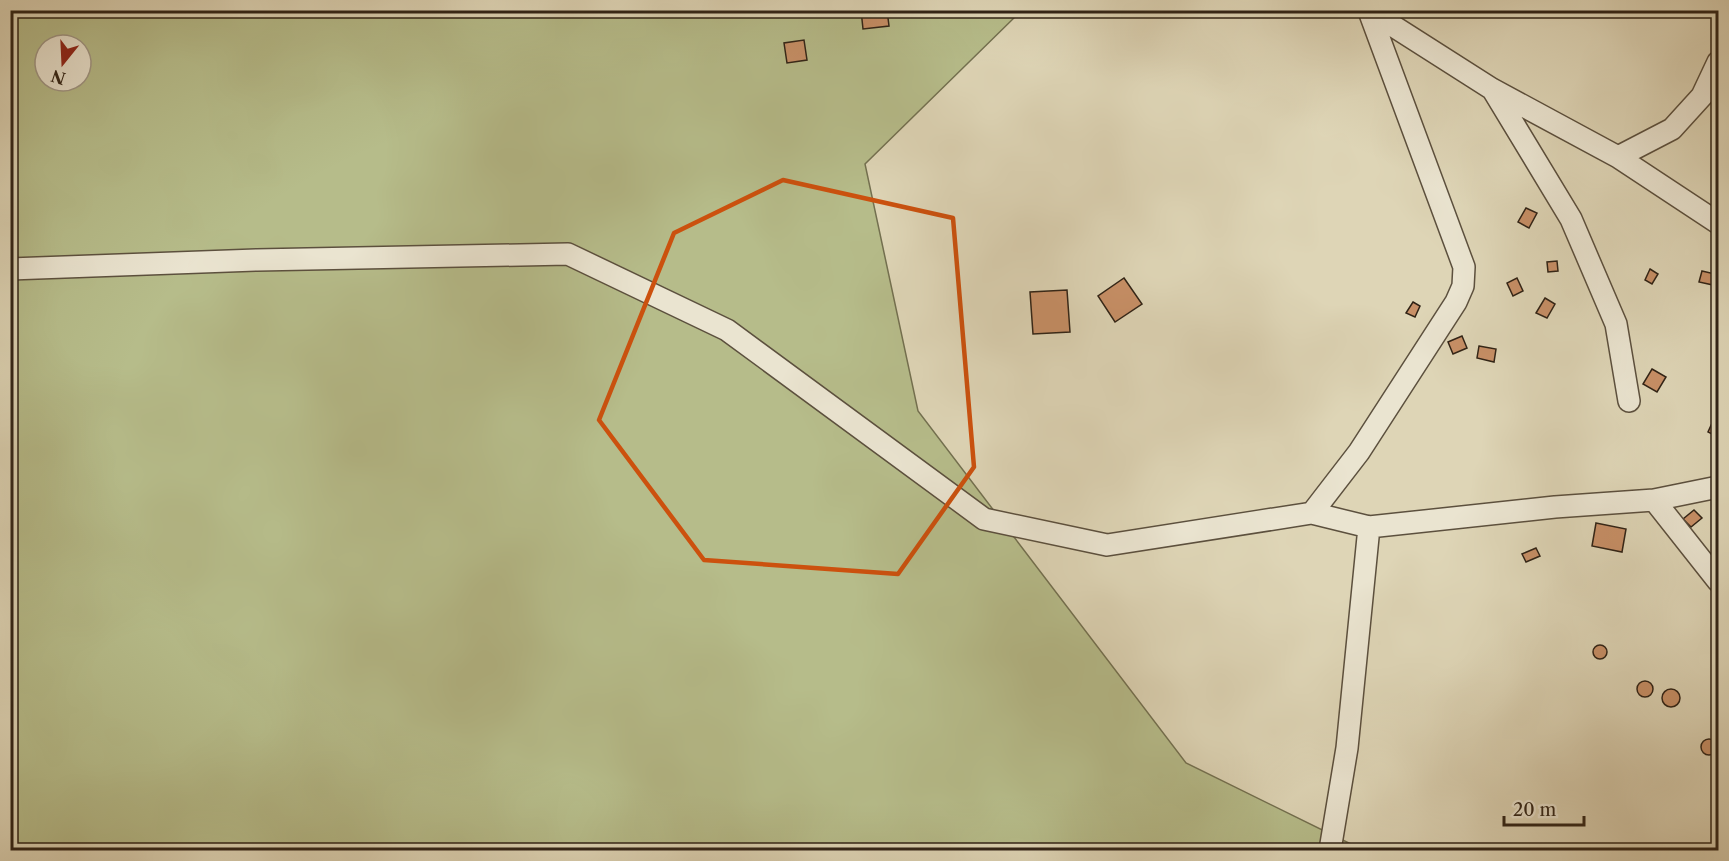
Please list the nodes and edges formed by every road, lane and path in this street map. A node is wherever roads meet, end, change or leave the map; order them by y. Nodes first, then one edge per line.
1 (1369, 11) edge
2 (1719, 62) edge
3 (1492, 89) junction
4 (1618, 157) junction
5 (1719, 223) edge
6 (10, 269) edge
7 (1629, 401) dead end
8 (1719, 487) edge
9 (1654, 500) junction
10 (1312, 513) junction
11 (1369, 527) junction
12 (1719, 581) edge
13 (1330, 850) edge

1 - 3 street
1 - 10 street
2 - 4 street
3 - 4 street
3 - 7 street
4 - 5 street
6 - 10 street
8 - 9 street
9 - 11 street
9 - 12 street
10 - 11 street
11 - 13 street

